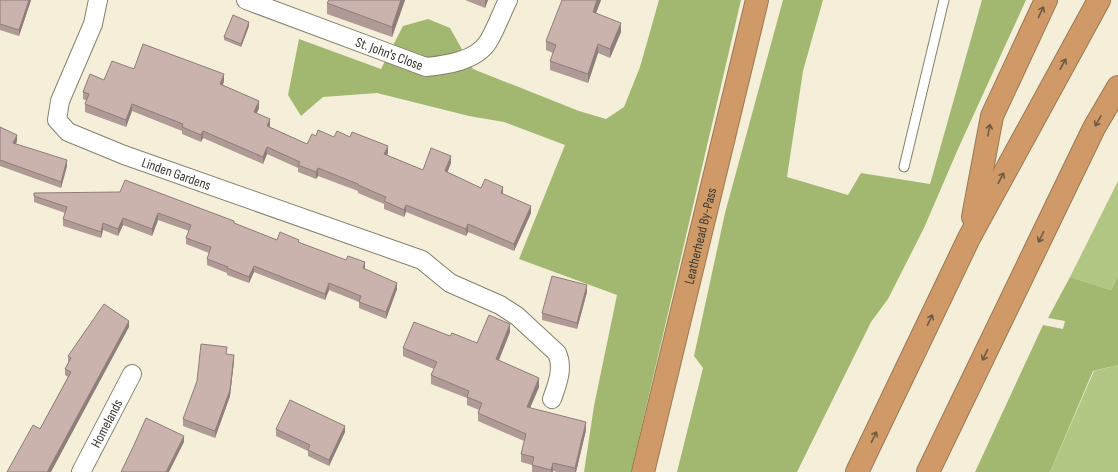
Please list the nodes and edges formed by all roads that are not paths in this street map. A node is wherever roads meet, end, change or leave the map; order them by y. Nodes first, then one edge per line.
1 (98, 0) edge
2 (246, 0) edge
3 (508, 0) edge
4 (757, 0) edge
5 (944, 0) edge
6 (1046, 0) edge
7 (1099, 0) edge
8 (1118, 87) edge
9 (904, 167) dead end
10 (969, 238) junction
11 (132, 374) dead end
12 (552, 399) dead end
13 (81, 472) edge
14 (643, 472) edge
15 (857, 472) edge
16 (928, 472) edge

1 - 12 street, Linden Gardens
2 - 3 street, St. John's Close
4 - 14 highway, Leatherhead By-Pass
5 - 9 lane
10 -> 6 highway
10 -> 7 highway
8 -> 16 highway
15 -> 10 highway
11 - 13 street, Homelands

